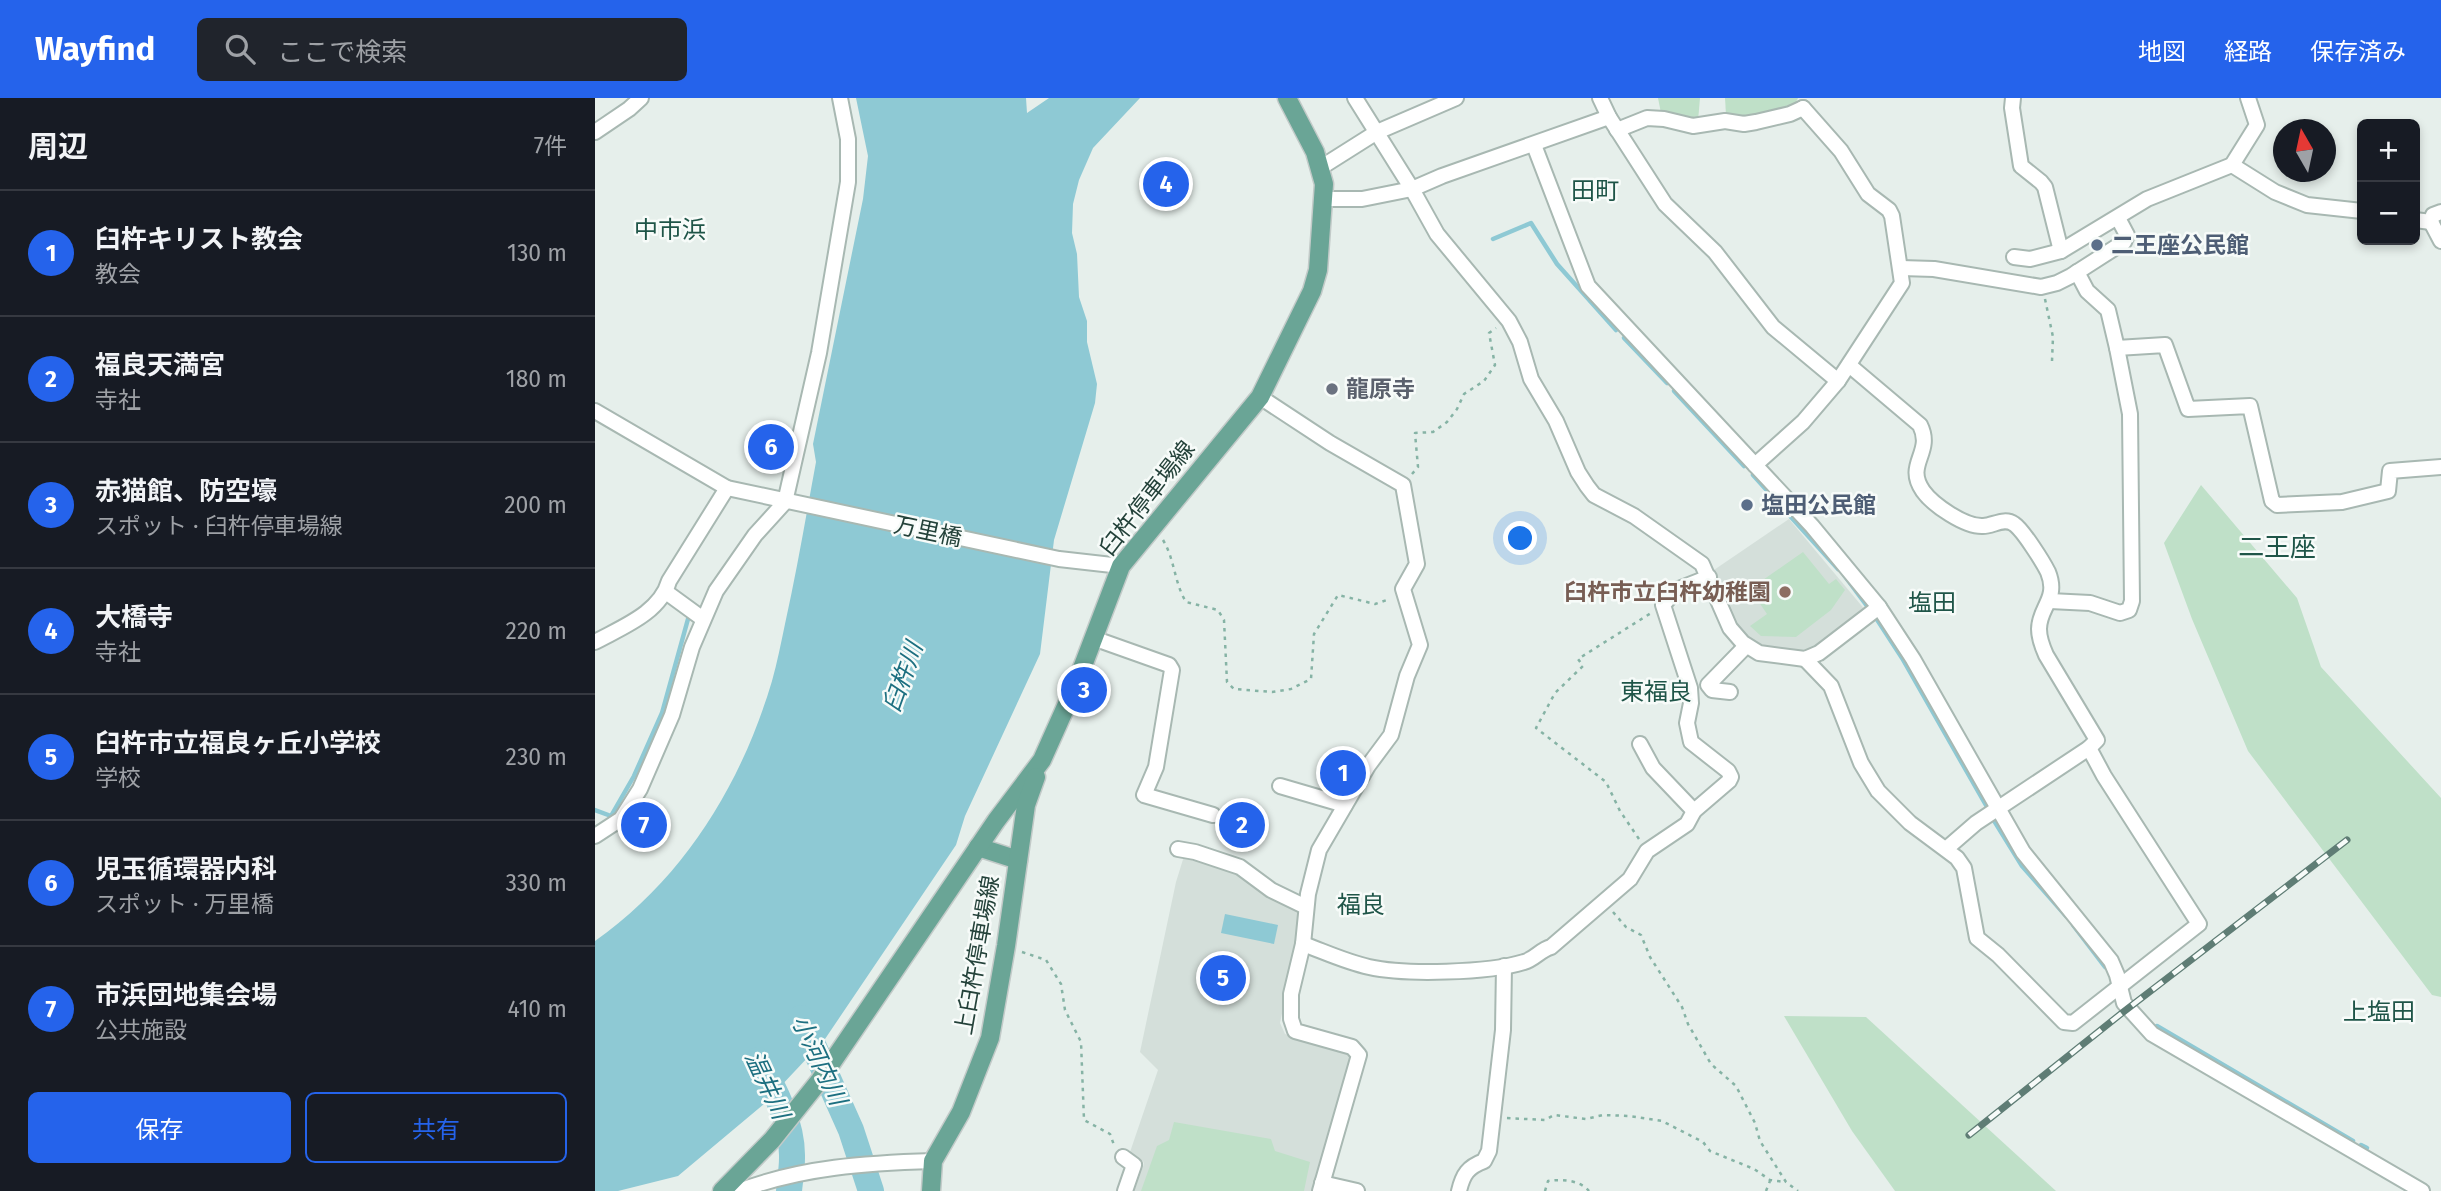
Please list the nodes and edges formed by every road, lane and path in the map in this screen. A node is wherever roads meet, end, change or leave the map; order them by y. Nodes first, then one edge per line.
1 (641, 98) edge
2 (840, 98) edge
3 (1287, 98) edge
4 (1355, 98) edge
5 (1456, 98) edge
6 (1600, 98) edge
7 (2013, 98) edge
8 (2248, 98) edge
9 (1805, 103) edge
10 (1609, 117) junction
11 (1617, 130) junction
12 (595, 132) edge
13 (1377, 132) junction
14 (1534, 145) junction
15 (2232, 165) junction
16 (1320, 168) junction
17 (1412, 189) junction
18 (1324, 199) junction
19 (2357, 210) edge
20 (2436, 217) edge
21 (2117, 218) junction
22 (2441, 241) edge
23 (2061, 251) junction
24 (2014, 257) dead end
25 (1901, 268) junction
26 (2077, 272) junction
27 (2041, 287) junction
28 (1509, 321) junction
29 (2117, 348) junction
30 (2052, 361) dead end
31 (1849, 365) junction
32 (1838, 381) junction
33 (1260, 397) junction
34 (595, 411) edge
35 (1755, 465) junction
36 (2441, 467) edge
37 (1403, 485) junction
38 (727, 488) junction
39 (791, 502) junction
40 (1155, 524) junction
41 (1121, 566) junction
42 (1709, 578) junction
43 (1403, 589) junction
44 (666, 593) junction
45 (2050, 601) junction
46 (1663, 605) junction
47 (1879, 607) junction
48 (703, 619) junction
49 (1093, 638) junction
50 (595, 642) edge
51 (1744, 645) junction
52 (1805, 659) junction
53 (1730, 692) dead end
54 (1640, 744) dead end
55 (2089, 748) junction
56 (1042, 760) junction
57 (1280, 786) dead end
58 (1345, 805) junction
59 (1998, 809) junction
60 (1694, 811) junction
61 (1213, 815) dead end
62 (598, 829) edge
63 (978, 847) junction
64 (1178, 849) dead end
65 (1946, 849) junction
66 (1647, 851) junction
67 (1018, 860) junction
68 (1603, 902) junction
69 (1306, 906) junction
70 (1303, 944) junction
71 (1006, 946) junction
72 (1504, 966) junction
73 (2119, 987) junction
74 (1493, 1117) junction
75 (1123, 1157) joint
76 (933, 1161) junction
77 (1770, 1180) junction
78 (1786, 1182) junction
79 (1321, 1187) edge
80 (722, 1191) edge
81 (739, 1191) edge
82 (931, 1191) edge
83 (1125, 1191) edge
84 (1357, 1191) edge
85 (1459, 1191) edge
86 (1545, 1191) edge
87 (1588, 1191) edge
88 (1766, 1191) edge
89 (1798, 1191) edge
90 (2422, 1191) edge

1 - 12 street
2 - 39 street
3 - 16 main road, 臼杵停車場線
4 - 13 street
5 - 13 street
6 - 10 street
7 - 23 street
8 - 15 street
9 - 11 street
9 - 25 street
10 - 11 street
10 - 14 street
11 - 32 street
13 - 16 street
13 - 17 street
14 - 17 street
14 - 35 street
15 - 19 street
15 - 21 street
16 - 18 main road, 臼杵停車場線
17 - 18 street
17 - 28 street
18 - 33 main road, 臼杵停車場線
20 - 22 street
21 - 23 street
21 - 26 street
23 - 24 street
25 - 27 street
25 - 31 street
26 - 27 street
26 - 29 street
27 - 30 path
28 - 37 path
28 - 42 street
29 - 36 street
29 - 45 street
31 - 32 street
31 - 45 street
32 - 35 street
33 - 37 street
33 - 40 main road, 臼杵停車場線
34 - 38 street, 万里橋
35 - 47 street
37 - 43 street
38 - 39 street, 万里橋
38 - 44 street
39 - 41 street, 万里橋
39 - 48 street
40 - 41 main road, 臼杵停車場線
40 - 43 path
41 - 49 main road, 臼杵停車場線
42 - 46 street
42 - 51 street
43 - 58 street
44 - 48 street
44 - 50 street
45 - 55 street
46 - 60 street
46 - 66 path
47 - 52 street
47 - 59 street
48 - 62 street
49 - 56 main road, 臼杵停車場線
49 - 61 street
51 - 52 street
51 - 53 street
52 - 65 street
54 - 60 street
55 - 59 street
55 - 73 street
56 - 63 main road, 臼杵停車場線
56 - 67 main road, 上臼杵停車場線
57 - 58 street
58 - 69 street
59 - 65 street
59 - 73 street
60 - 66 street
63 - 67 main road
63 - 80 main road, 臼杵停車場線
64 - 69 street
65 - 73 street
66 - 68 street
67 - 71 main road, 上臼杵停車場線
68 - 72 street
68 - 78 path
69 - 70 street
70 - 72 street
70 - 79 street
71 - 75 path
71 - 76 main road, 上臼杵停車場線
72 - 74 street
73 - 90 street
74 - 77 path
74 - 85 street
75 - 83 street
76 - 81 street
76 - 82 main road, 上臼杵停車場線
77 - 78 path
77 - 88 path
78 - 89 path
79 - 84 street
86 - 87 path

